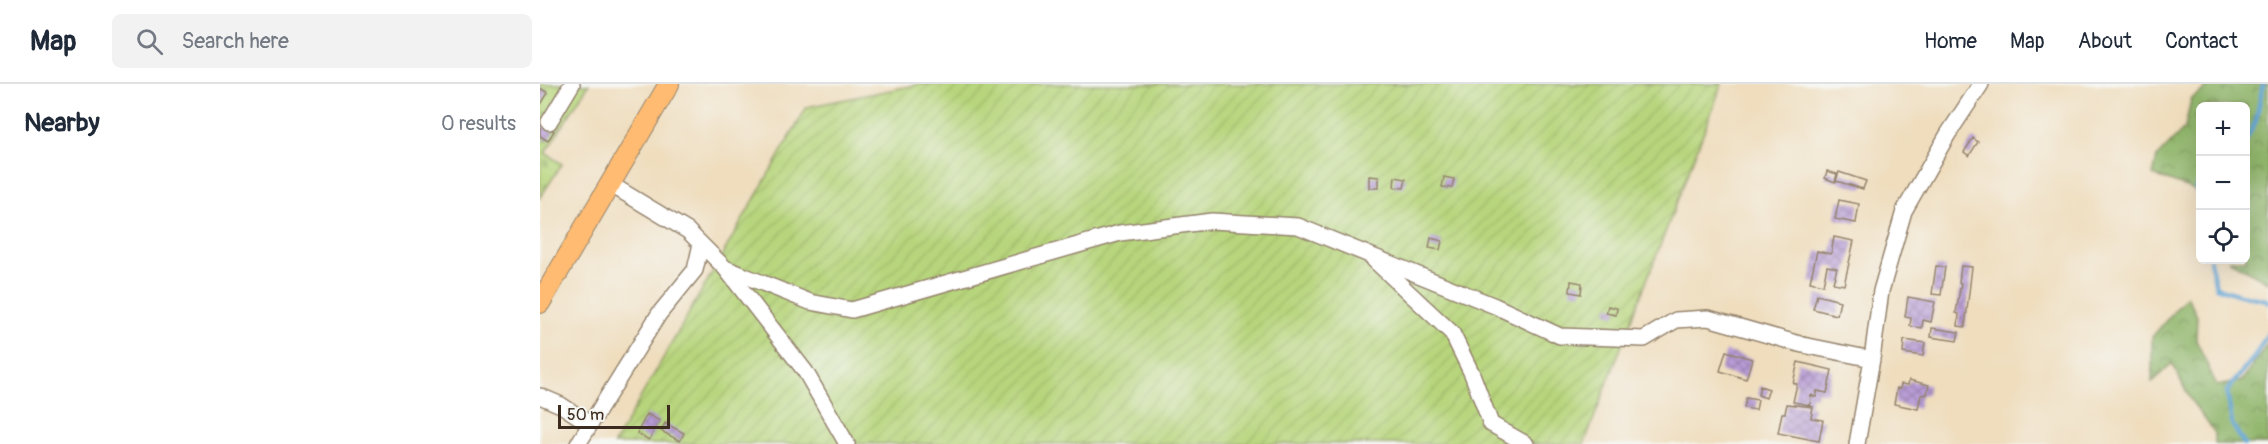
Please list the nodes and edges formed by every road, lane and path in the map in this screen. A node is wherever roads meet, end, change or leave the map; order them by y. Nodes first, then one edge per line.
1 (572, 84) edge
2 (669, 84) edge
3 (1981, 84) edge
4 (549, 122) dead end
5 (610, 184) junction
6 (701, 244) junction
7 (1368, 254) junction
8 (725, 268) junction
9 (540, 303) edge
10 (1872, 359) junction
11 (540, 396) edge
12 (590, 424) junction
13 (578, 444) edge
14 (847, 444) edge
15 (1527, 444) edge
16 (1857, 444) edge

1 - 4 street
2 - 5 main road
3 - 10 street
5 - 6 street
5 - 9 main road
6 - 8 street
6 - 12 street
7 - 8 street
7 - 10 street
7 - 15 street
8 - 14 street
10 - 16 street
11 - 12 street
12 - 13 street

